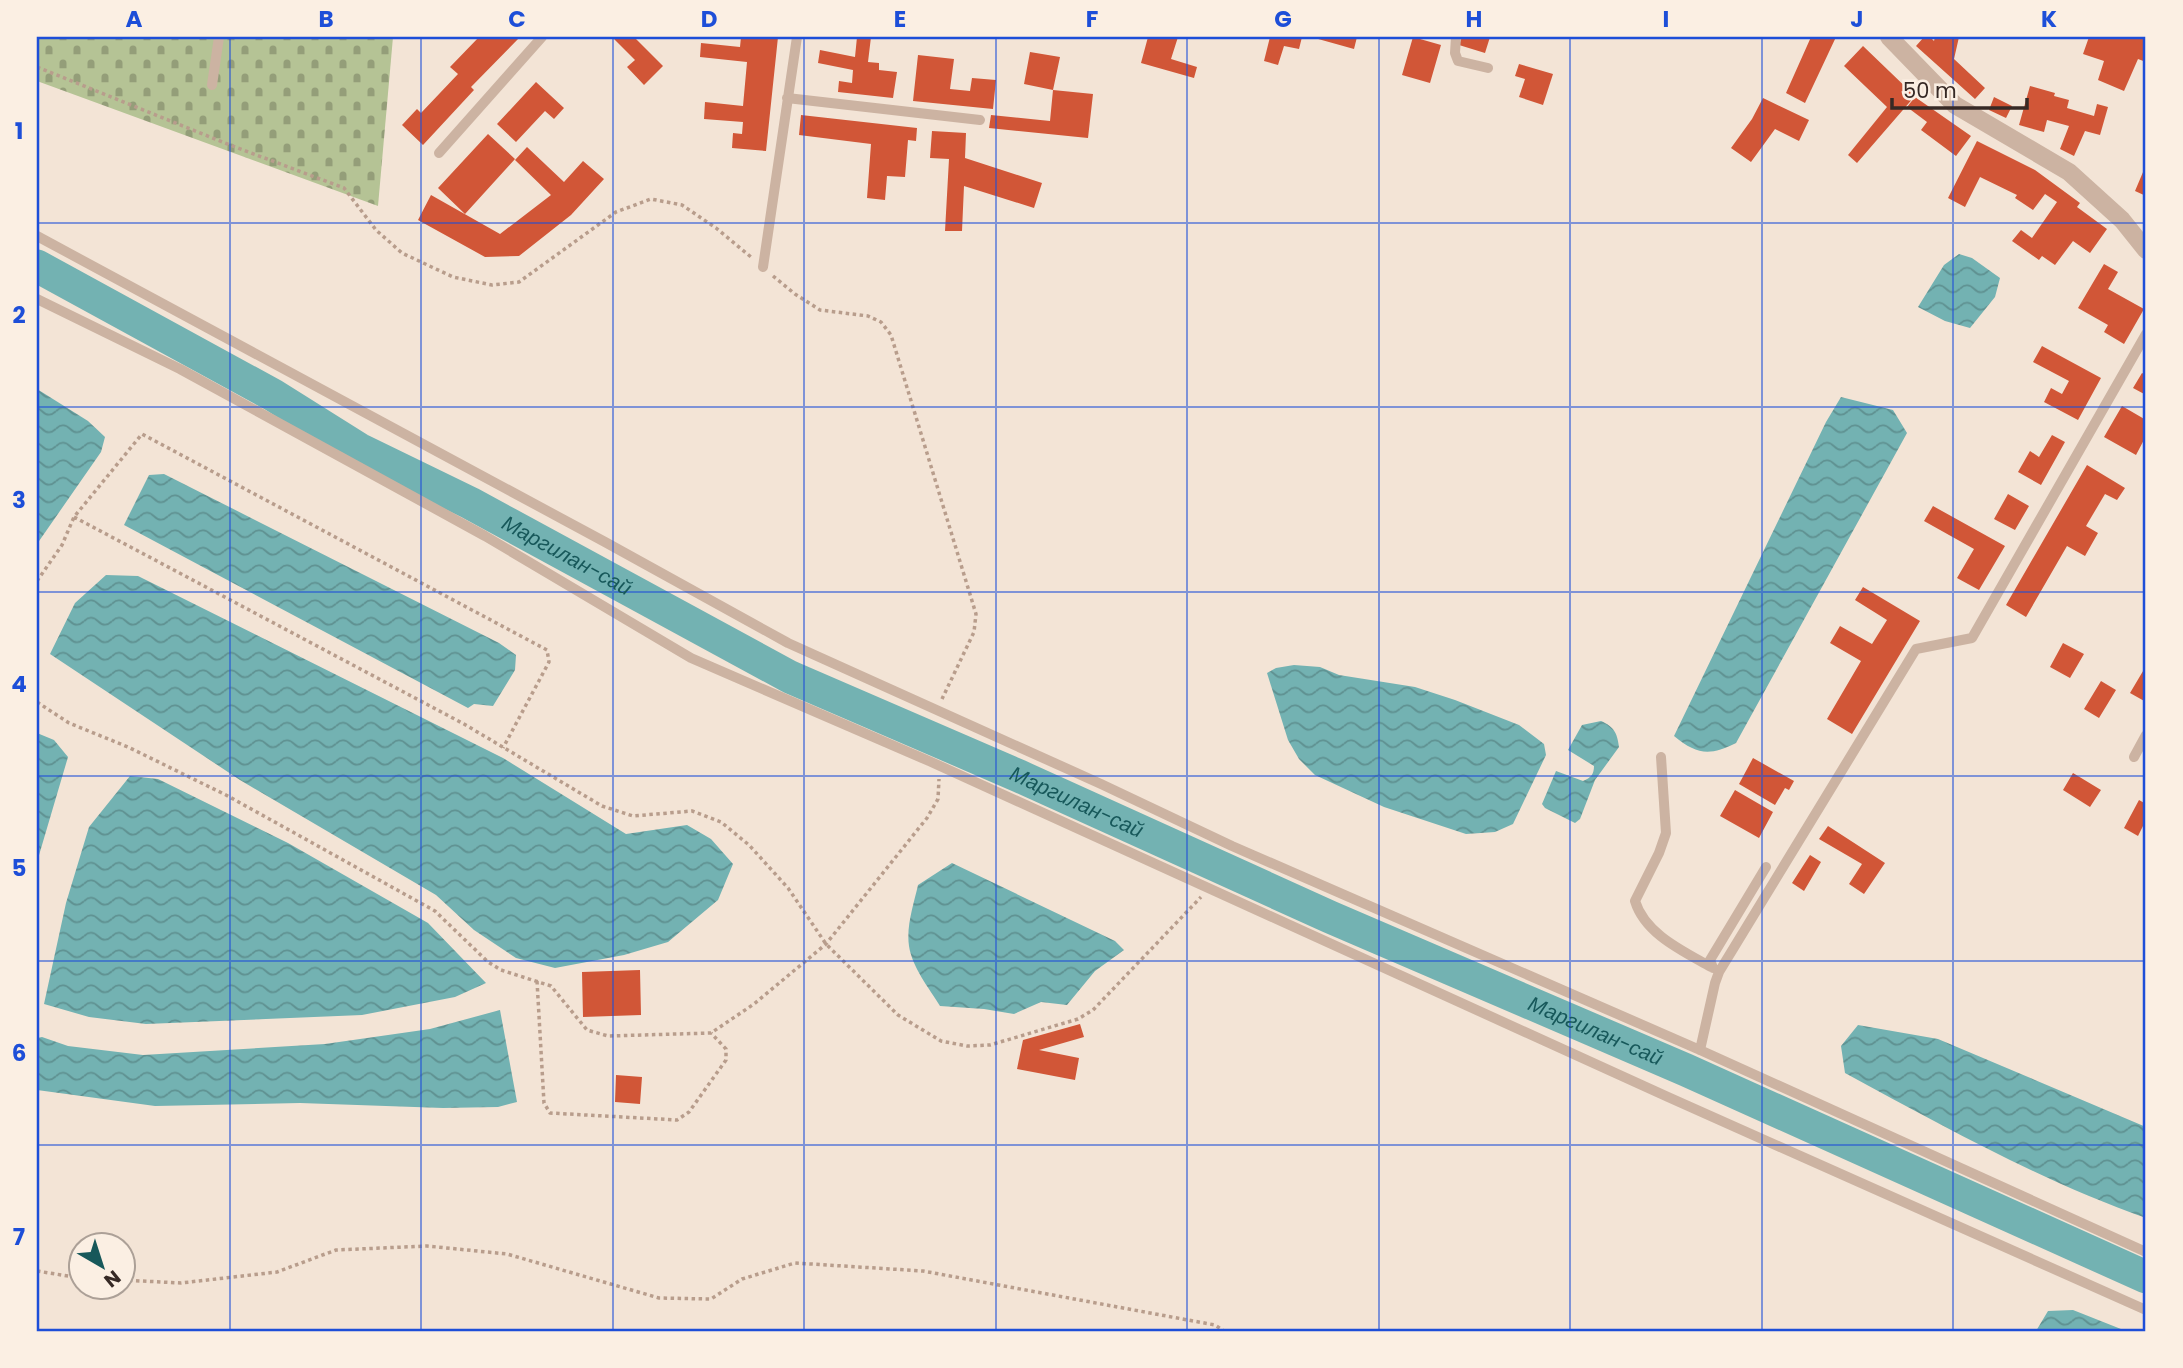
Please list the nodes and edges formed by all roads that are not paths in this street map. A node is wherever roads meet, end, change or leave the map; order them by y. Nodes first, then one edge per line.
1 (219, 37) edge
2 (542, 37) edge
3 (797, 37) edge
4 (1456, 37) edge
5 (1889, 37) edge
6 (1488, 68) dead end
7 (212, 85) dead end
8 (787, 98) junction
9 (980, 120) dead end
10 (439, 153) dead end
11 (37, 236) edge
12 (2146, 250) edge
13 (763, 267) road end
14 (37, 299) edge
15 (2146, 334) edge
16 (2146, 735) edge
17 (1661, 757) dead end
18 (2134, 757) dead end
19 (1766, 867) dead end
20 (1715, 970) junction
21 (1700, 1050) junction
22 (2146, 1252) edge
23 (2146, 1310) edge

1 - 7 lane
2 - 10 lane
3 - 8 lane
4 - 6 lane
5 - 12 street
8 - 9 lane
8 - 13 lane
11 - 21 lane
14 - 23 lane
15 - 20 lane
16 - 18 lane
17 - 20 lane
19 - 20 lane
20 - 21 lane
21 - 22 lane

